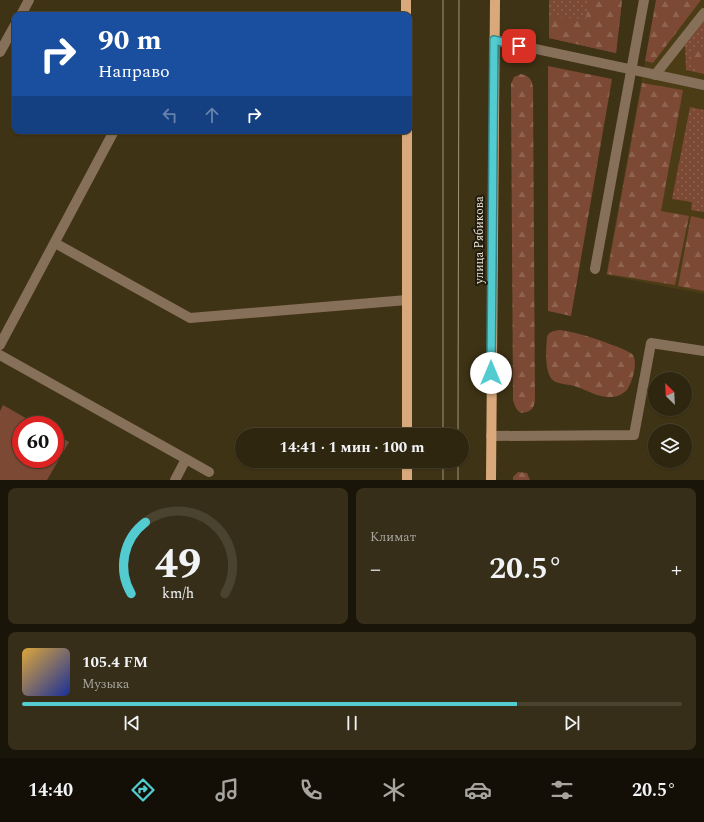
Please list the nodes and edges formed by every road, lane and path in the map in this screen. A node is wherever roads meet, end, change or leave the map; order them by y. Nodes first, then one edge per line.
1 (29, 0) edge
2 (406, 0) edge
3 (495, 0) edge
4 (644, 0) edge
5 (23, 12) edge
6 (406, 12) edge
7 (704, 13) edge
8 (12, 30) edge
9 (494, 40) junction
10 (0, 52) edge
11 (631, 70) junction
12 (655, 75) junction
13 (704, 85) edge
14 (112, 134) edge
15 (407, 134) edge
16 (55, 243) junction
17 (595, 269) dead end
18 (407, 300) junction
19 (0, 345) edge
20 (704, 351) edge
21 (0, 355) edge
22 (407, 428) edge
23 (491, 436) junction
24 (186, 459) junction
25 (407, 468) edge
26 (209, 472) dead end
27 (175, 480) edge
28 (407, 480) edge
29 (491, 480) edge

1 - 5 lane
2 - 6 main road
3 - 9 main road, улица Рябикова
4 - 11 lane
7 - 12 lane
8 - 10 lane
9 - 11 lane
9 - 23 main road, улица Рябикова
11 - 12 lane
11 - 17 lane
12 - 13 lane
14 - 16 lane
15 - 18 main road
16 - 18 lane
16 - 19 lane
18 - 22 main road
20 - 23 lane
21 - 24 lane
23 - 29 main road, улица Рябикова
24 - 26 lane
24 - 27 lane
25 - 28 main road

